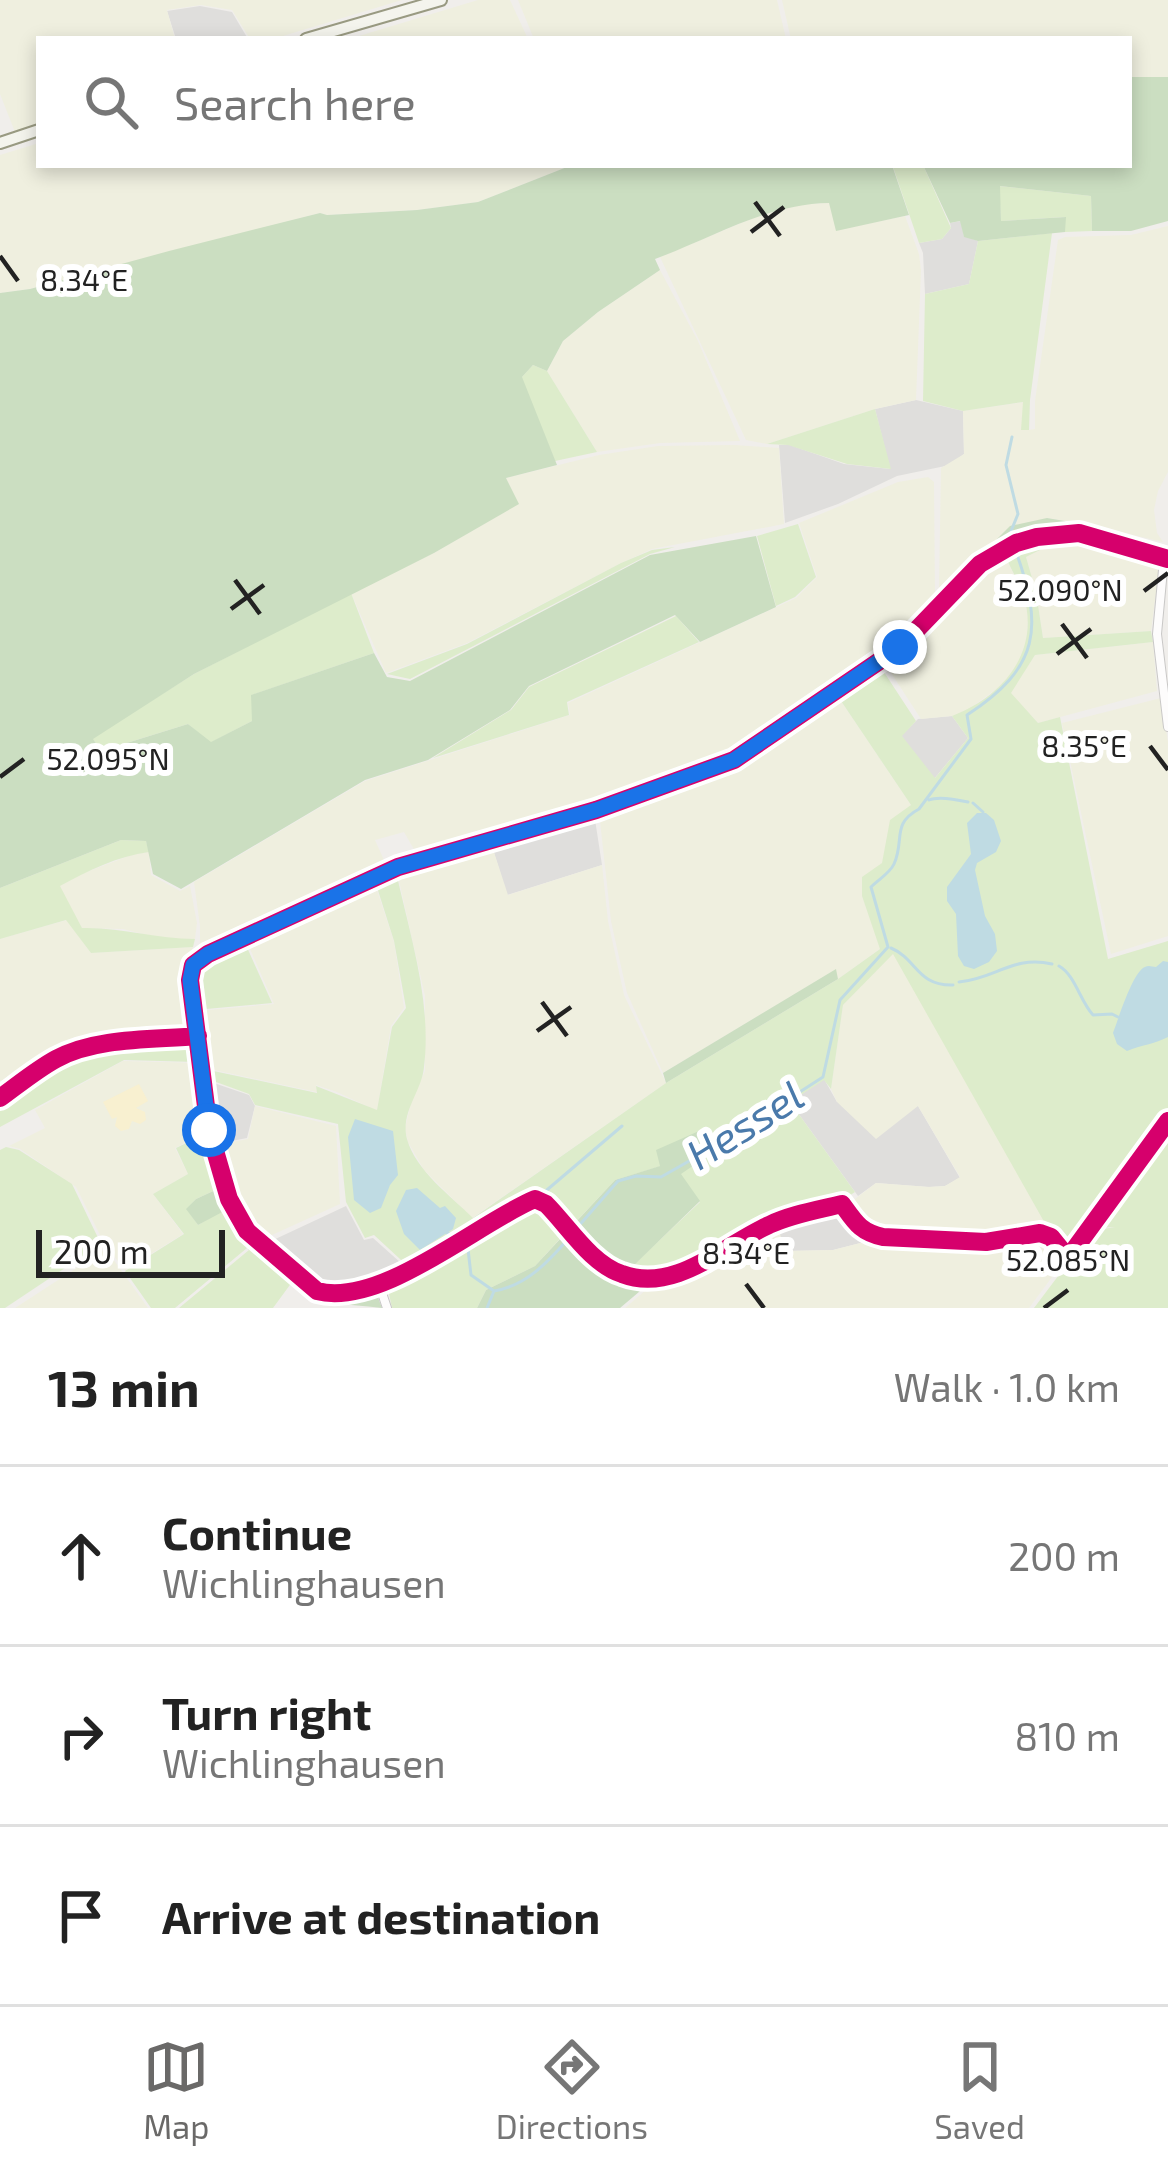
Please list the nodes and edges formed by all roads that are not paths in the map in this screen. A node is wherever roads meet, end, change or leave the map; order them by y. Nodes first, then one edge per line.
1 (441, 0) edge
2 (316, 36) edge
3 (36, 131) edge
4 (0, 143) edge
5 (1166, 559) edge
6 (1168, 727) edge
7 (197, 1036) junction
8 (0, 1098) edge
9 (1168, 1121) edge
10 (381, 1290) junction
11 (387, 1308) edge

1 - 2 main road
3 - 4 main road
5 - 6 street
5 - 7 street
7 - 8 street
7 - 10 street
9 - 10 street
10 - 11 street

